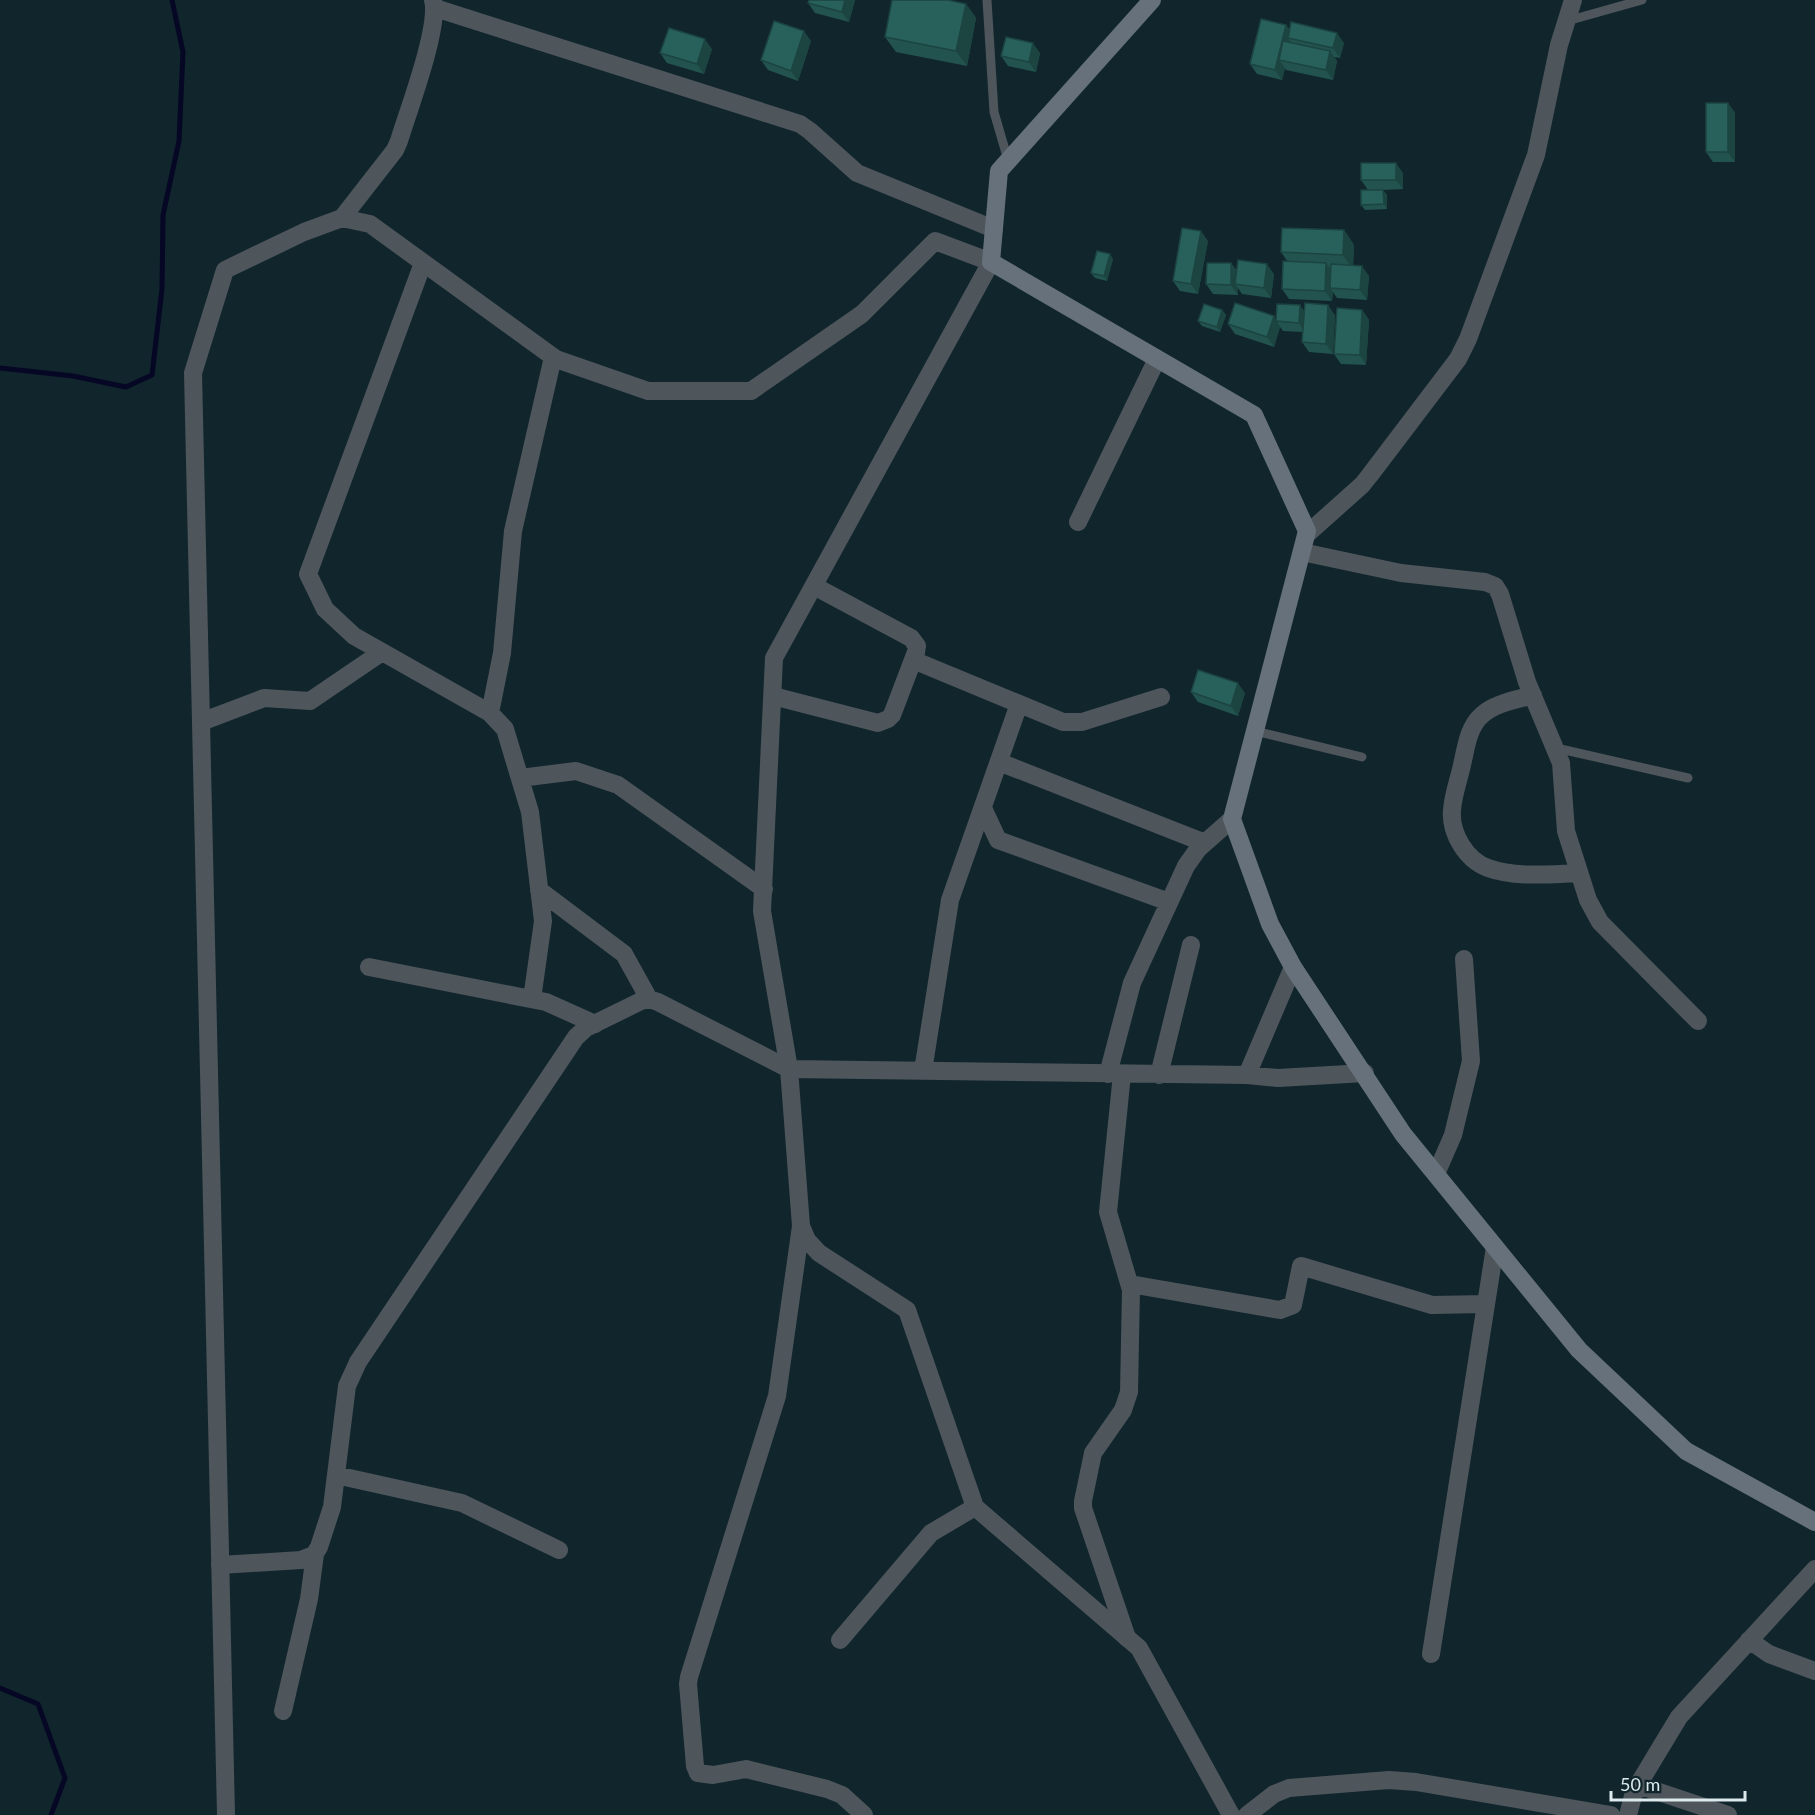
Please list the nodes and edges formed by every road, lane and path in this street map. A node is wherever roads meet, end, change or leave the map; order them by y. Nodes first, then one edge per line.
1 (987, 0) edge
2 (1152, 0) edge
3 (1573, 0) edge
4 (1642, 0) edge
5 (434, 4) edge
6 (1566, 22) junction
7 (1008, 161) junction
8 (342, 218) junction
9 (994, 229) junction
10 (990, 262) junction
11 (423, 263) junction
12 (554, 357) junction
13 (1157, 359) junction
14 (1078, 522) dead end
15 (1304, 543) junction
16 (814, 586) junction
17 (382, 652) junction
18 (913, 660) junction
19 (1533, 695) junction
20 (773, 696) junction
21 (1161, 697) dead end
22 (1019, 704) junction
23 (490, 713) junction
24 (201, 722) junction
25 (1255, 731) junction
26 (1556, 748) junction
27 (1362, 757) dead end
28 (999, 762) junction
29 (520, 778) junction
30 (1688, 778) dead end
31 (983, 808) junction
32 (1232, 819) junction
33 (1205, 843) junction
34 (1579, 873) junction
35 (764, 889) junction
36 (539, 890) junction
37 (1169, 902) junction
38 (1191, 945) dead end
39 (1464, 959) dead end
40 (369, 967) dead end
41 (1293, 967) junction
42 (532, 999) junction
43 (649, 999) junction
44 (1698, 1022) dead end
45 (595, 1024) junction
46 (789, 1069) junction
47 (923, 1071) junction
48 (1365, 1073) junction
49 (1115, 1074) junction
50 (1159, 1075) junction
51 (1247, 1075) junction
52 (1436, 1174) junction
53 (801, 1226) junction
54 (1495, 1247) junction
55 (1130, 1284) junction
56 (1486, 1304) junction
57 (336, 1475) junction
58 (975, 1507) junction
59 (1810, 1520) edge
60 (559, 1550) dead end
61 (315, 1554) junction
62 (220, 1564) junction
63 (1815, 1569) edge
64 (1127, 1638) junction
65 (840, 1640) dead end
66 (1749, 1640) junction
67 (1431, 1654) dead end
68 (1815, 1671) edge
69 (283, 1711) dead end
70 (1638, 1785) junction
71 (226, 1815) edge
72 (864, 1815) edge
73 (1231, 1815) edge
74 (1247, 1815) edge
75 (1611, 1815) edge
76 (1628, 1815) edge
77 (1728, 1815) edge

1 - 7 lane
2 - 7 main road
3 - 6 street
4 - 6 lane
5 - 8 street
5 - 9 street
6 - 15 street
7 - 9 main road
8 - 11 street
8 - 24 street
9 - 10 main road
10 - 12 street
10 - 13 main road
10 - 16 street
11 - 12 street
11 - 17 street
12 - 23 street
13 - 14 street
13 - 15 main road
15 - 19 street
15 - 25 main road
16 - 18 street
16 - 20 street
17 - 23 street
17 - 24 street
18 - 20 street
18 - 22 street
19 - 26 street
19 - 34 street
20 - 35 street
21 - 22 street
22 - 28 street
23 - 29 street
24 - 62 street
25 - 27 lane
25 - 32 main road
26 - 30 lane
26 - 34 street
28 - 31 street
28 - 33 street
29 - 35 street
29 - 36 street
31 - 37 street
31 - 47 street
32 - 33 street
32 - 41 main road
33 - 37 street
34 - 44 street
35 - 46 street
36 - 42 street
36 - 43 street
37 - 49 street
38 - 50 street
39 - 52 street
40 - 42 street
41 - 48 main road
41 - 51 street
42 - 45 street
43 - 45 street
43 - 46 street
45 - 57 street
46 - 47 street
46 - 53 street
47 - 49 street
48 - 51 street
48 - 52 main road
49 - 50 street
49 - 55 street
50 - 51 street
52 - 54 main road
53 - 58 street
53 - 72 street
54 - 56 street
54 - 59 main road
55 - 56 street
55 - 64 street
56 - 67 street
57 - 60 street
57 - 61 street
58 - 64 street
58 - 65 street
61 - 62 street
61 - 69 street
62 - 71 street
63 - 66 street
64 - 73 street
66 - 68 street
66 - 70 street
70 - 76 street
70 - 77 street
74 - 75 street

